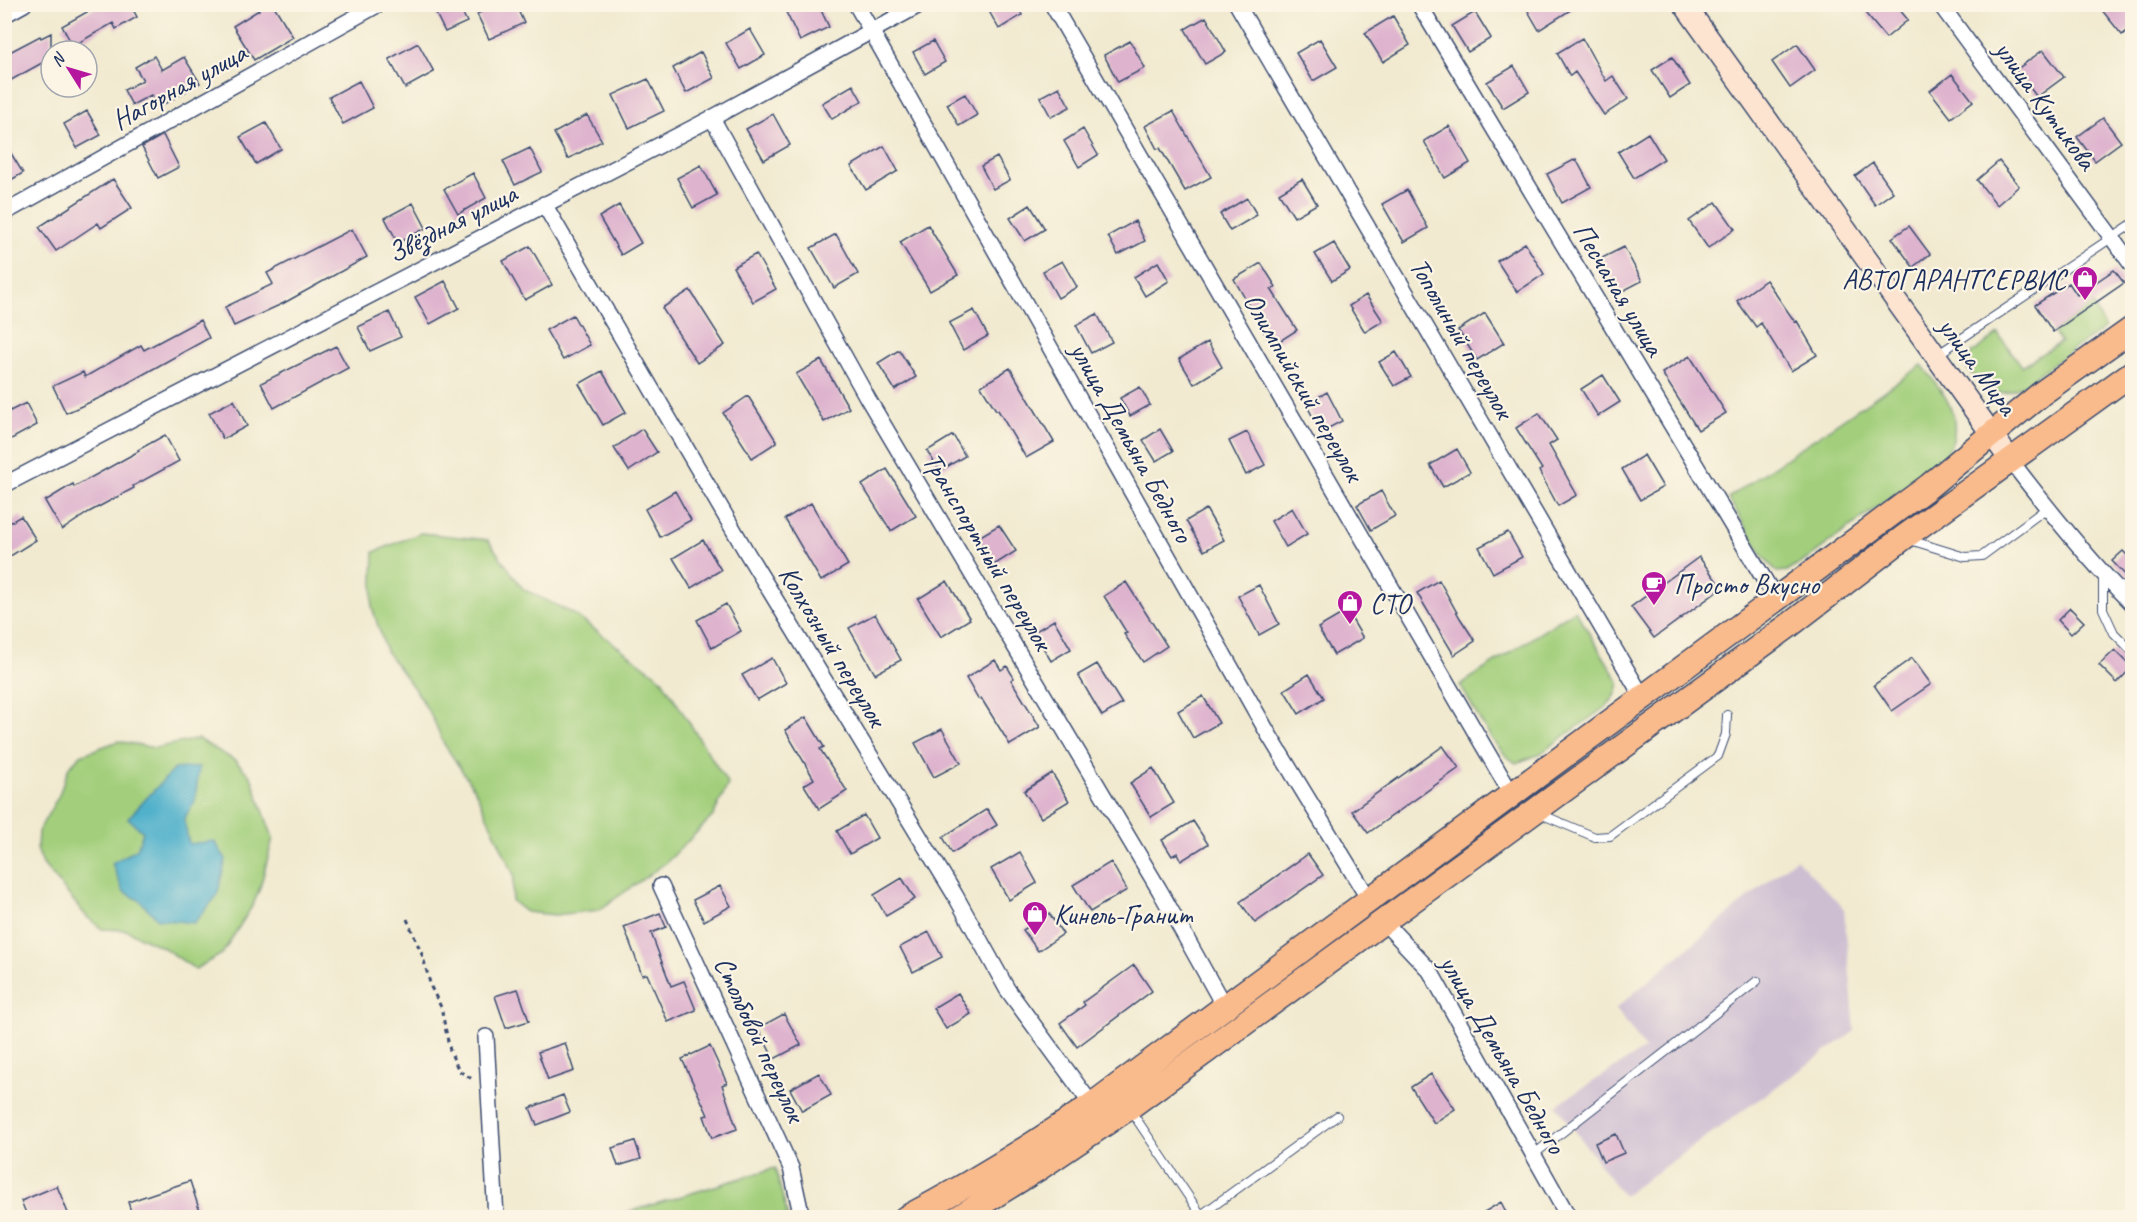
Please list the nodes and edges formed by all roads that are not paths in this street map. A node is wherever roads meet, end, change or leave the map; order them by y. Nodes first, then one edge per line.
1 (24, 4) edge
2 (379, 4) edge
3 (856, 4) edge
4 (921, 4) edge
5 (1052, 4) edge
6 (1237, 4) edge
7 (1419, 4) edge
8 (1684, 4) edge
9 (1940, 4) edge
10 (4, 15) edge
11 (871, 33) junction
12 (712, 118) junction
13 (544, 204) junction
14 (4, 213) edge
15 (2133, 224) edge
16 (2112, 237) junction
17 (2133, 265) edge
18 (2133, 329) edge
19 (1936, 356) junction
20 (2133, 373) edge
21 (1992, 434) junction
22 (2011, 461) junction
23 (4, 484) edge
24 (2047, 508) junction
25 (1903, 538) junction
26 (2103, 574) junction
27 (1776, 599) junction
28 (2133, 604) edge
29 (2133, 651) edge
30 (1643, 698) junction
31 (1727, 715) dead end
32 (1512, 795) junction
33 (1534, 812) junction
34 (661, 886) dead end
35 (1370, 901) junction
36 (1384, 922) junction
37 (1757, 981) dead end
38 (1225, 1008) junction
39 (486, 1037) dead end
40 (1092, 1105) junction
41 (1128, 1108) junction
42 (1337, 1116) dead end
43 (1533, 1155) junction
44 (1199, 1216) edge
45 (496, 1218) edge
46 (802, 1218) edge
47 (906, 1218) edge
48 (958, 1218) edge
49 (1569, 1218) edge

1 - 10 street
2 - 14 street, Нагорная улица
3 - 11 street, улица Демьяна Бедного
4 - 11 street, Звёздная улица
5 - 32 street, Олимпийский переулок
6 - 30 street, Тополиный переулок
7 - 27 street, Песчаная улица
8 - 19 main road, улица Мира
9 - 16 street, улица Кутикова
11 - 12 street, Звёздная улица
11 - 35 street, улица Демьяна Бедного
12 - 13 street, Звёздная улица
12 - 38 street, Транспортный переулок
13 - 23 street, Звёздная улица
13 - 40 street, Колхозный переулок
15 - 16 lane
16 - 17 street, улица Кутикова
16 - 19 lane
18 - 21 main road
19 - 21 main road, улица Мира
20 - 22 main road
21 - 22 main road, улица Мира
21 - 27 main road
22 - 24 street, улица Мира
22 - 25 main road
24 - 25 lane
24 - 26 street, улица Мира
25 - 33 main road
26 - 28 street, улица Мира
26 - 29 lane
27 - 30 main road
30 - 32 main road
31 - 33 lane
32 - 35 main road
33 - 36 main road
34 - 46 street, Столбовой переулок
35 - 38 main road
36 - 41 main road
36 - 43 street, улица Демьяна Бедного
37 - 43 lane
38 - 40 main road
39 - 45 street
40 - 47 main road
41 - 44 lane
41 - 48 main road
42 - 44 lane
43 - 49 street, улица Демьяна Бедного

